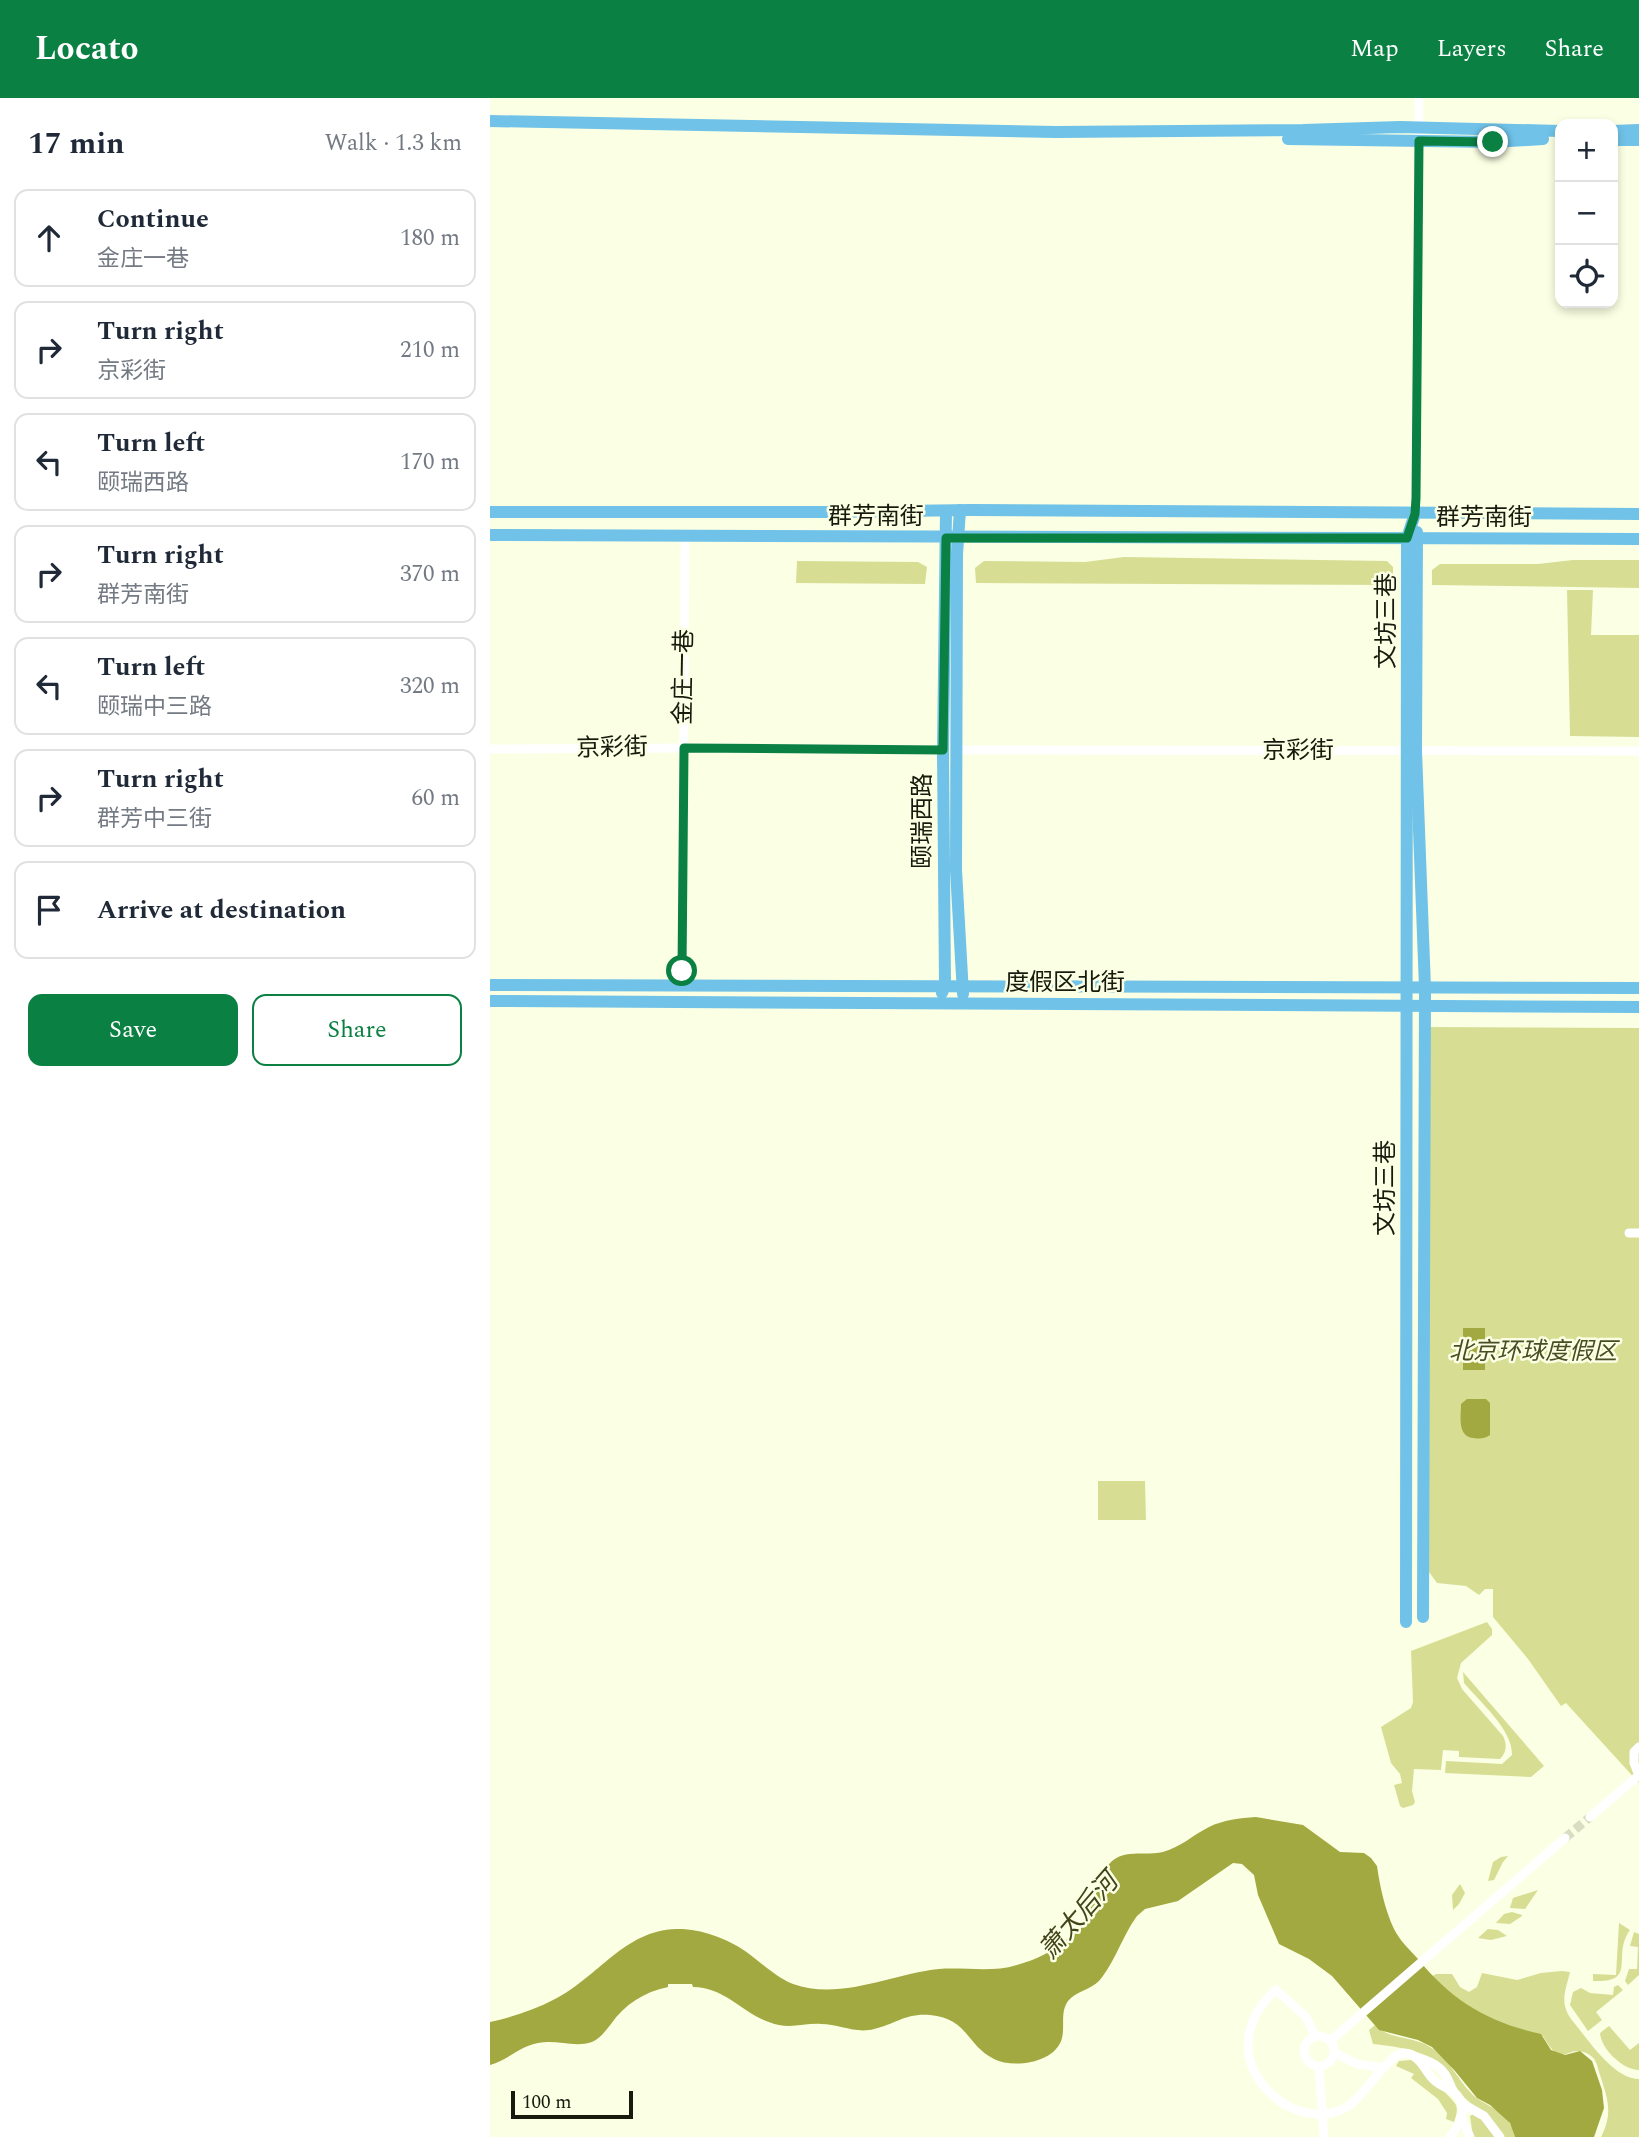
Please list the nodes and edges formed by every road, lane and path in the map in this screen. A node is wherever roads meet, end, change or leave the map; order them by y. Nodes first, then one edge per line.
1 (1419, 98) edge
2 (490, 121) edge
3 (1419, 128) junction
4 (490, 129) edge
5 (1639, 130) edge
6 (1555, 131) edge
7 (1618, 131) edge
8 (1555, 139) edge
9 (1618, 140) edge
10 (1639, 140) edge
11 (1419, 141) junction
12 (960, 510) junction
13 (946, 511) junction
14 (490, 512) edge
15 (1415, 514) junction
16 (1639, 514) edge
17 (490, 535) edge
18 (685, 536) junction
19 (952, 538) junction
20 (1413, 539) junction
21 (1639, 539) edge
22 (684, 748) junction
23 (490, 749) edge
24 (950, 750) junction
25 (1412, 751) junction
26 (1639, 751) edge
27 (490, 985) edge
28 (527, 985) junction
29 (682, 985) junction
30 (945, 985) junction
31 (961, 986) junction
32 (1406, 988) junction
33 (1424, 988) junction
34 (1639, 988) edge
35 (490, 1001) edge
36 (527, 1001) junction
37 (938, 1004) junction
38 (965, 1004) junction
39 (1407, 1006) junction
40 (1424, 1006) junction
41 (1639, 1007) edge
42 (1423, 1617) dead end
43 (1406, 1622) dead end
44 (1639, 1747) edge
45 (1639, 1776) edge
46 (1590, 1817) tunnel mouth
47 (1565, 1838) tunnel mouth
48 (1315, 2036) junction
49 (1331, 2040) junction
50 (1335, 2053) junction
51 (1319, 2067) junction
52 (1384, 2068) junction
53 (1461, 2103) junction
54 (1322, 2115) junction
55 (1462, 2119) junction
56 (1324, 2137) edge
57 (1450, 2137) edge
58 (1470, 2137) edge
59 (1500, 2137) edge

1 - 3 street
2 - 3 main road
3 - 6 main road
3 - 11 street
4 - 11 main road
5 - 7 main road
8 - 11 main road
9 - 10 main road
11 - 15 street
12 - 13 main road, 群芳南街
12 - 15 main road, 群芳南街
12 - 19 main road, 颐瑞西路
13 - 14 main road, 群芳南街
13 - 19 main road, 颐瑞西路
15 - 16 main road, 群芳南街
15 - 20 main road, 文坊三巷
17 - 18 main road, 群芳南街
18 - 19 main road, 群芳南街
18 - 22 street, 金庄一巷
19 - 20 main road, 群芳南街
19 - 24 main road, 颐瑞西路
20 - 21 main road, 群芳南街
20 - 25 main road, 文坊三巷
22 - 23 street, 京彩街
22 - 24 street, 京彩街
22 - 29 street, 金庄一巷
24 - 25 street, 京彩街
24 - 30 main road, 颐瑞西路
24 - 31 main road, 颐瑞西路
25 - 26 street, 京彩街
25 - 32 main road, 文坊三巷
25 - 33 main road, 文坊三巷
27 - 28 main road, 度假区北街
28 - 29 main road, 度假区北街
28 - 36 main road
29 - 30 main road, 度假区北街
30 - 31 main road, 度假区北街
30 - 37 main road, 颐瑞西路
31 - 32 main road, 度假区北街
31 - 38 main road, 颐瑞西路
32 - 33 main road, 度假区北街
32 - 39 main road, 文坊三巷
33 - 34 main road, 度假区北街
33 - 40 main road, 文坊三巷
35 - 36 main road, 度假区北街
36 - 37 main road, 度假区北街
37 - 38 main road, 度假区北街
38 - 39 main road, 度假区北街
39 - 40 main road, 度假区北街
39 - 43 main road, 文坊三巷
40 - 41 main road, 度假区北街
40 - 42 main road, 文坊三巷
44 - 45 street
45 - 46 street
47 - 49 street
48 - 49 street
48 - 51 street
48 - 54 street
49 - 50 street
50 - 51 street
50 - 52 street
51 - 54 street
52 - 53 street
52 - 54 street
53 - 55 street
53 - 59 street
54 - 56 street
55 - 57 street
55 - 58 street

